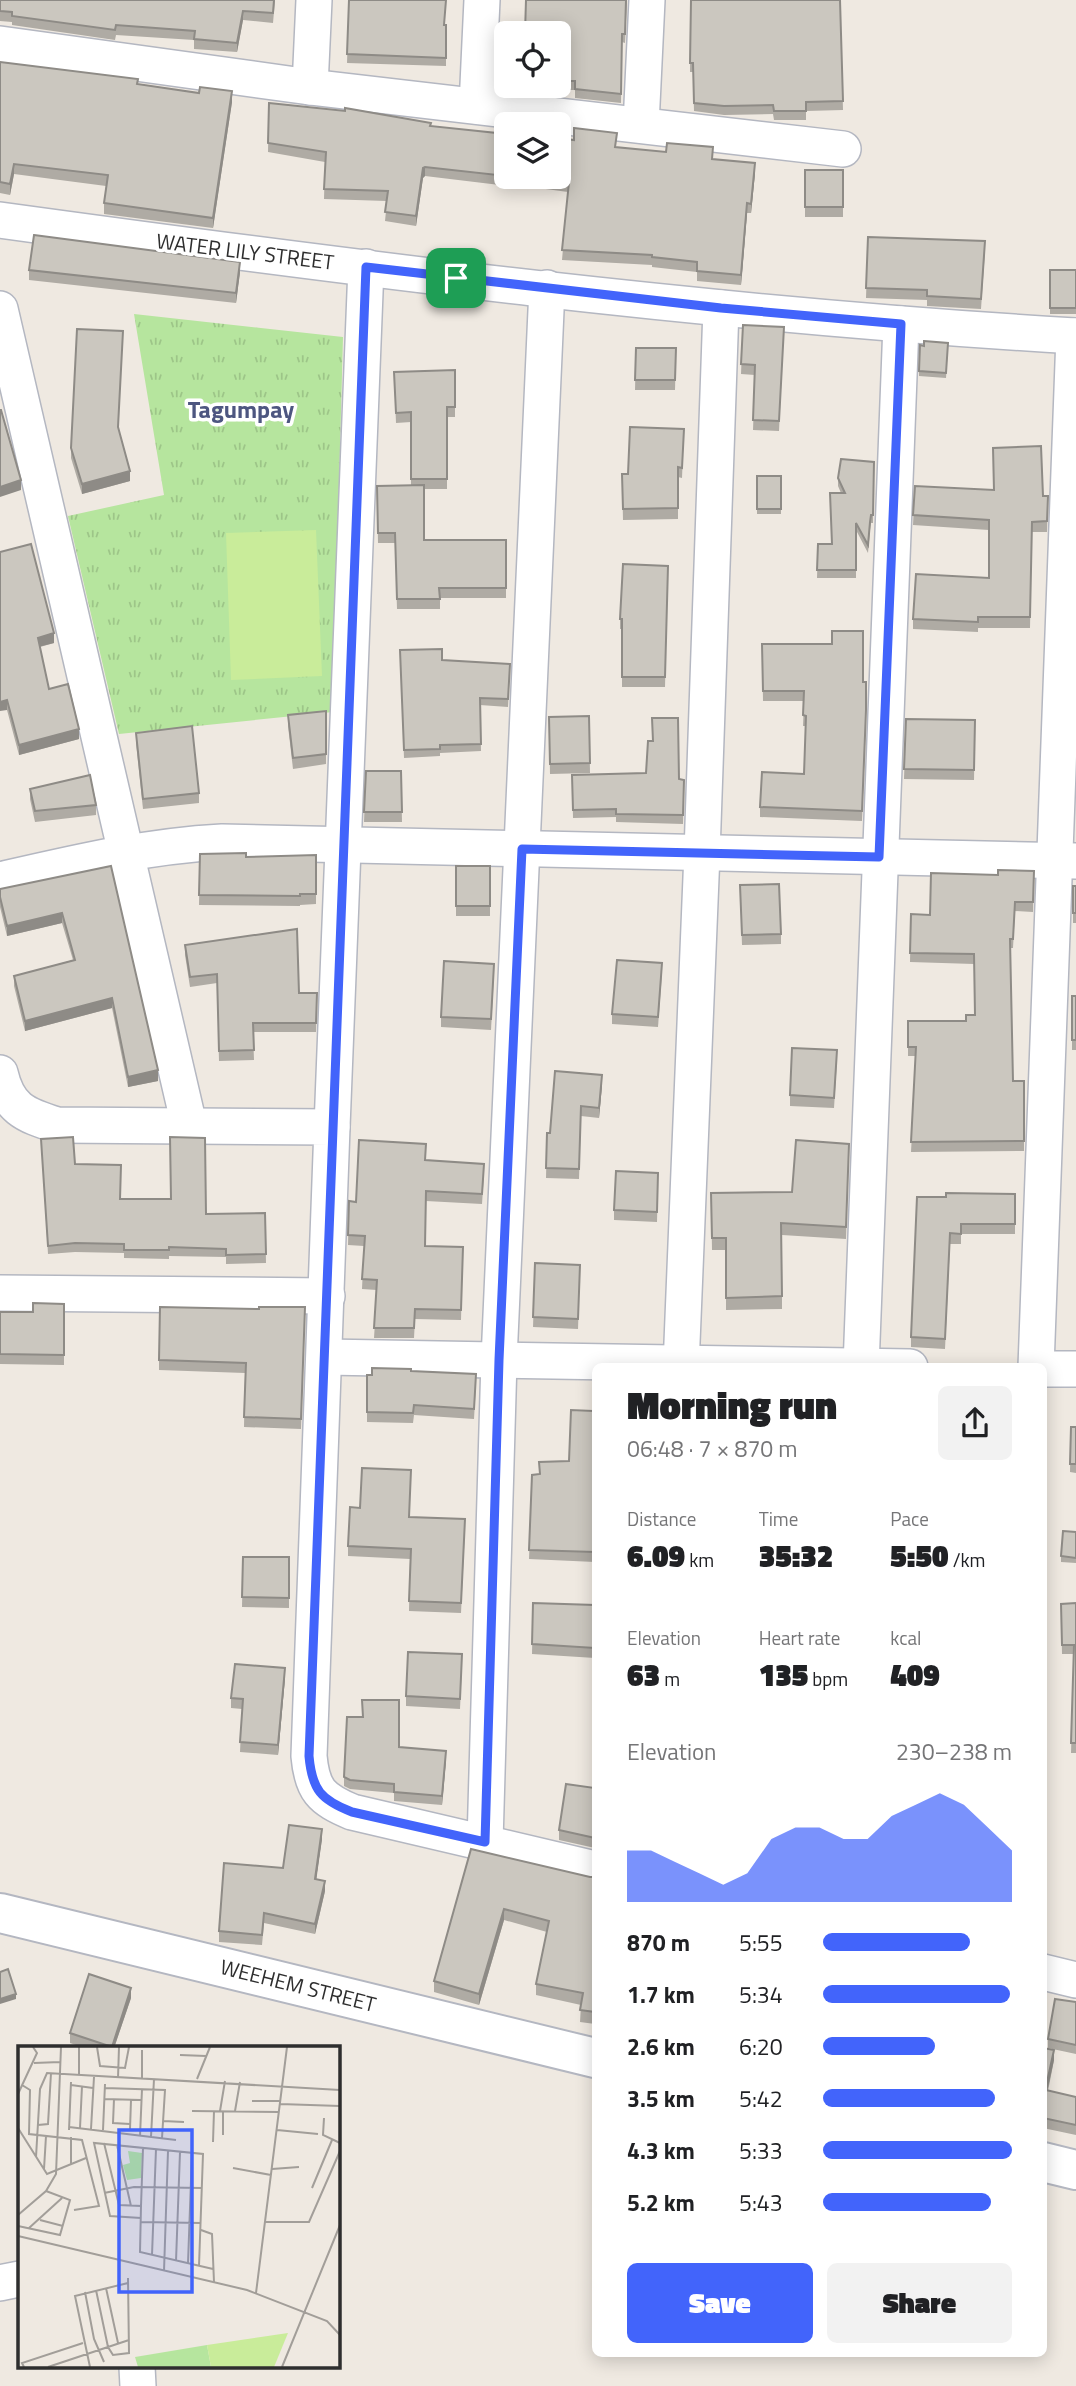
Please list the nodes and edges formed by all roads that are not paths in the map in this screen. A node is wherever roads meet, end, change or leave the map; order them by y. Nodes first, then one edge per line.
1 (314, 0) edge
2 (482, 0) edge
3 (647, 0) edge
4 (0, 44) edge
5 (310, 87) junction
6 (477, 106) junction
7 (641, 125) junction
8 (843, 149) dead end
9 (0, 220) edge
10 (366, 267) junction
11 (547, 288) junction
12 (721, 308) junction
13 (0, 309) edge
14 (901, 324) junction
15 (1075, 336) edge
16 (343, 845) junction
17 (522, 849) junction
18 (126, 852) junction
19 (702, 853) junction
20 (879, 857) junction
21 (1066, 861) edge
22 (0, 880) edge
23 (0, 1073) edge
24 (189, 1125) junction
25 (332, 1127) junction
26 (0, 1293) edge
27 (327, 1296) junction
28 (324, 1357) junction
29 (499, 1360) junction
30 (608, 1363) edge
31 (681, 1363) edge
32 (862, 1363) edge
33 (1036, 1363) edge
34 (1047, 1369) edge
35 (1076, 1369) edge
36 (485, 1842) junction
37 (592, 1868) edge
38 (0, 1913) edge
39 (1047, 1973) edge
40 (1076, 1980) edge
41 (592, 2057) edge
42 (1047, 2163) edge
43 (1076, 2170) edge
44 (18, 2279) edge
45 (0, 2283) edge
46 (137, 2368) edge
47 (138, 2386) edge

1 - 5 street
2 - 6 street
3 - 7 street
4 - 5 street
5 - 6 street
6 - 7 street
7 - 8 street
9 - 10 street, WATER LILY STREET
10 - 11 street, WATER LILY STREET
10 - 16 street
11 - 12 street, WATER LILY STREET
11 - 17 street
12 - 14 street, WATER LILY STREET
12 - 19 street
13 - 18 street
14 - 15 street, WATER LILY STREET
14 - 20 street
15 - 21 street
16 - 17 street
16 - 18 street
16 - 25 street
17 - 19 street
17 - 29 street
18 - 22 street
18 - 24 street
19 - 20 street
19 - 31 street
20 - 21 street
20 - 32 street
21 - 33 street
23 - 24 street
24 - 25 street
25 - 27 street
26 - 27 street
27 - 28 street
28 - 29 street
28 - 36 street
29 - 30 street
29 - 36 street
34 - 35 street
36 - 37 street
38 - 41 street, WEEHEM STREET
39 - 40 street
42 - 43 street
44 - 45 street
46 - 47 street

